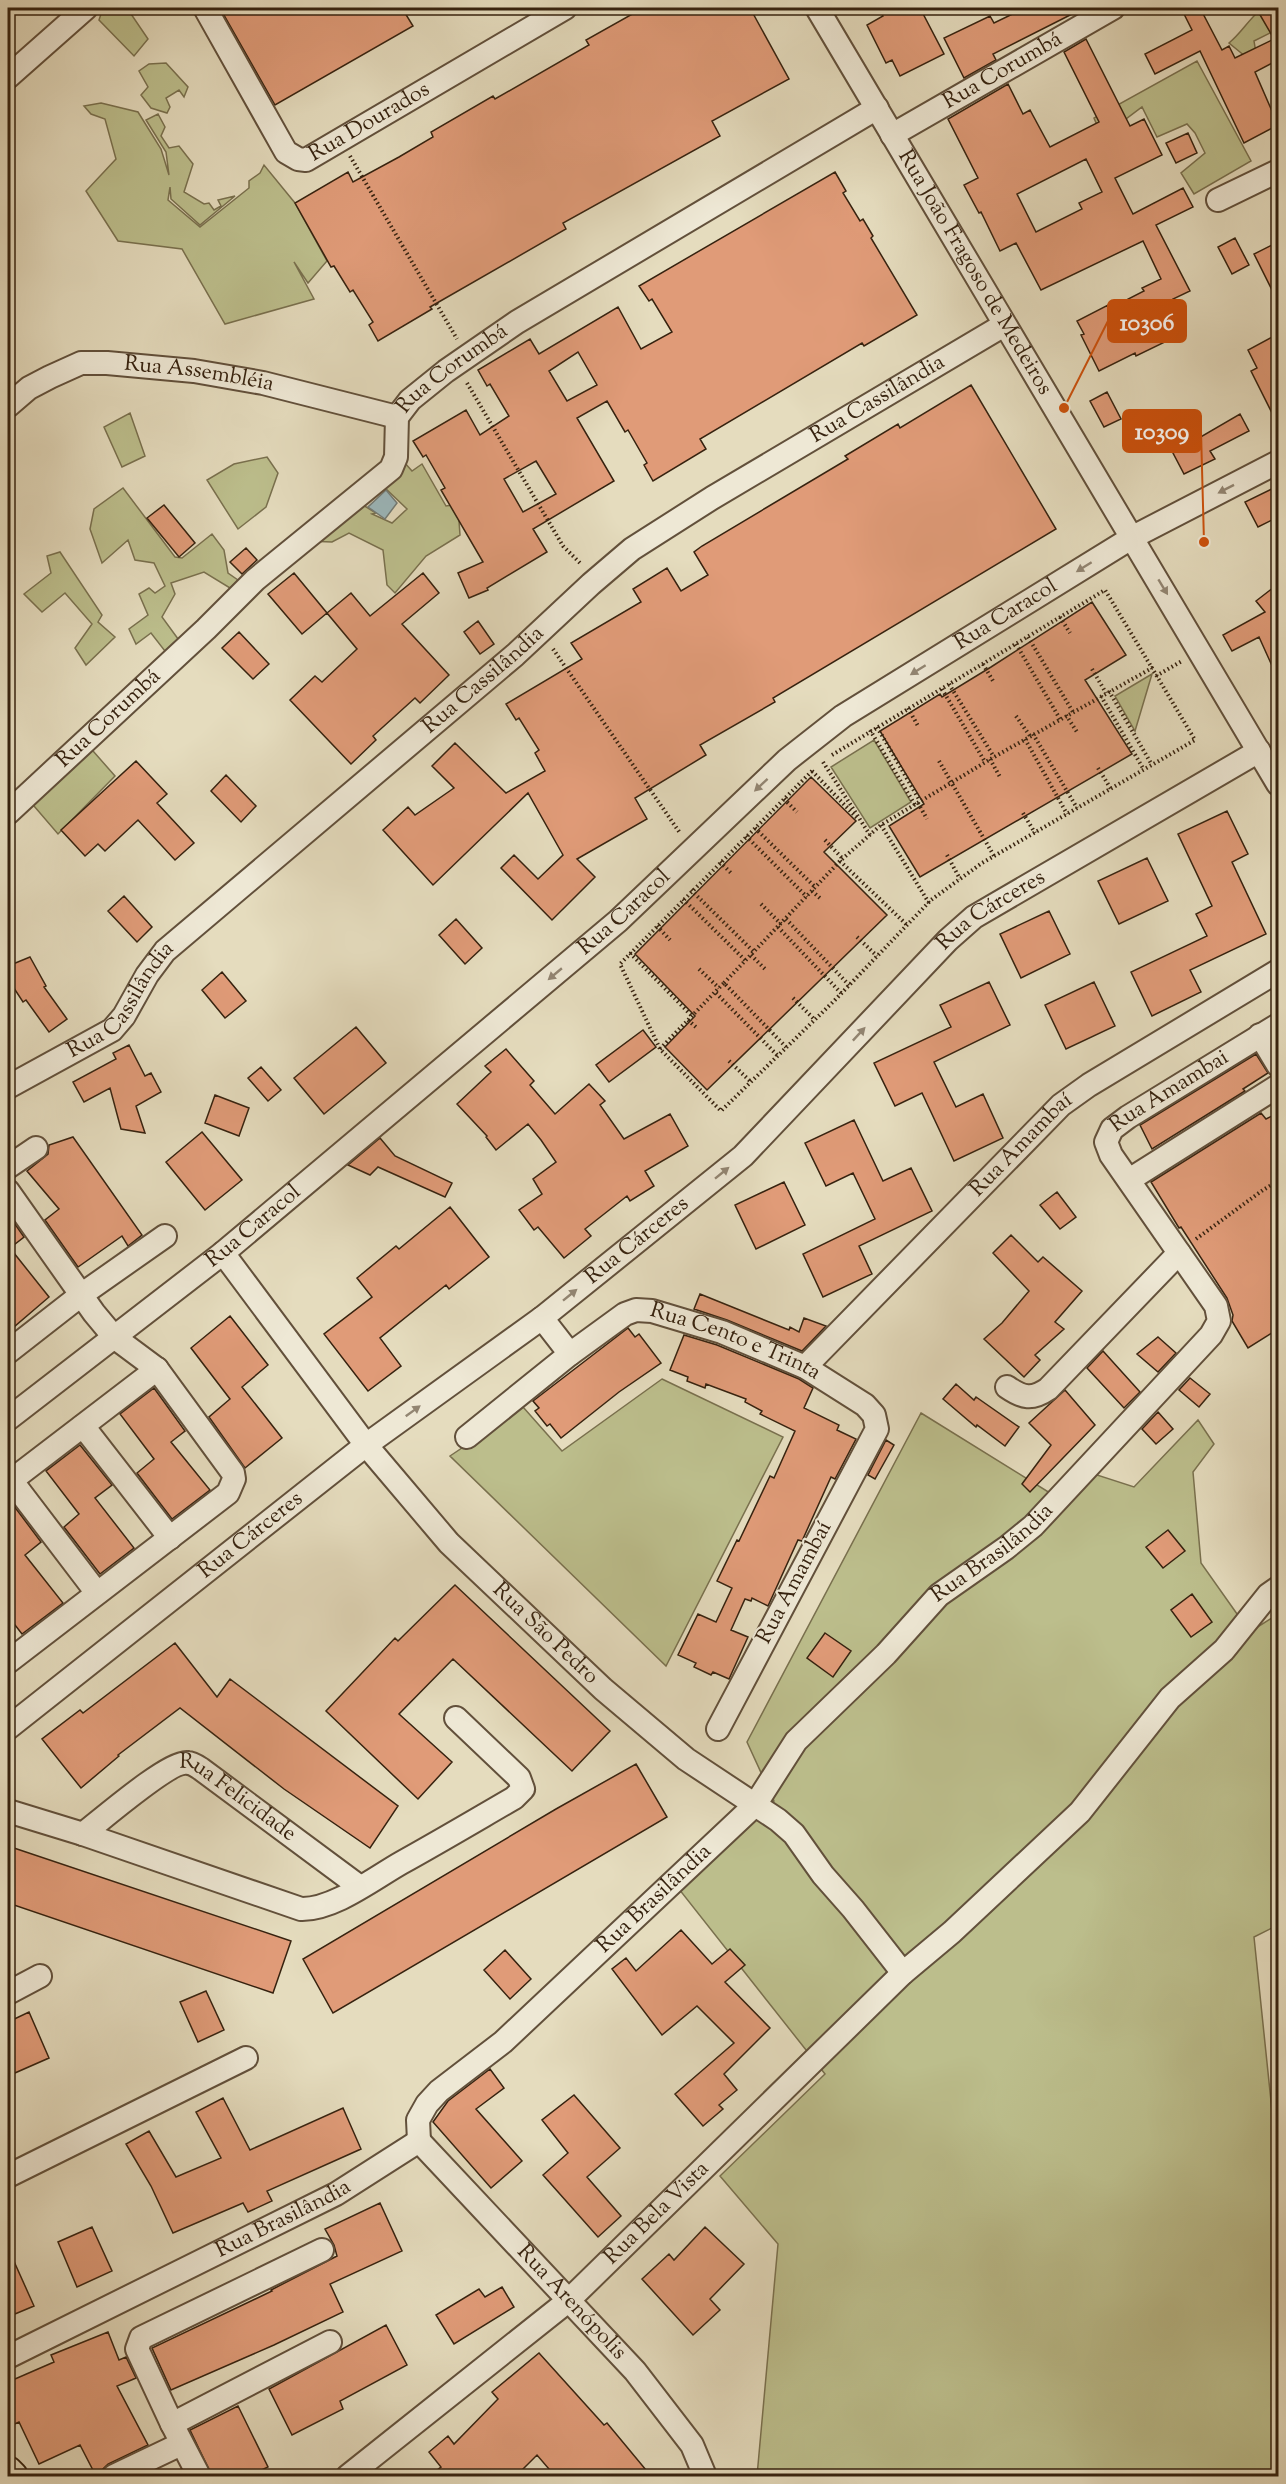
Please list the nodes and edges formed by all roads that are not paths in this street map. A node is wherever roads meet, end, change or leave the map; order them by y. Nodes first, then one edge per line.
1 (86, 8) edge
2 (205, 8) edge
3 (565, 8) edge
4 (817, 8) edge
5 (1113, 8) edge
6 (8, 77) edge
7 (877, 108) junction
8 (892, 135) junction
9 (1278, 171) edge
10 (1218, 200) dead end
11 (1004, 325) junction
12 (8, 406) edge
13 (397, 417) junction
14 (1278, 462) edge
15 (1133, 537) junction
16 (1259, 751) junction
17 (1278, 784) edge
18 (8, 813) edge
19 (1278, 971) edge
20 (1269, 1030) edge
21 (1278, 1065) edge
22 (1278, 1086) edge
23 (8, 1087) edge
24 (36, 1148) dead end
25 (8, 1167) edge
26 (1129, 1180) junction
27 (8, 1191) edge
28 (165, 1236) dead end
29 (223, 1253) junction
30 (1179, 1253) junction
31 (81, 1295) junction
32 (542, 1318) junction
33 (1219, 1321) joint
34 (114, 1337) junction
35 (8, 1350) edge
36 (570, 1354) junction
37 (805, 1367) junction
38 (157, 1369) junction
39 (1007, 1387) dead end
40 (8, 1419) edge
41 (83, 1426) junction
42 (467, 1437) dead end
43 (873, 1437) joint
44 (366, 1445) junction
45 (9, 1481) edge
46 (170, 1538) junction
47 (1278, 1588) edge
48 (98, 1593) junction
49 (8, 1662) edge
50 (456, 1718) dead end
51 (8, 1728) edge
52 (718, 1729) dead end
53 (755, 1805) junction
54 (8, 1811) edge
55 (83, 1834) junction
56 (360, 1887) junction
57 (903, 1974) junction
58 (40, 1976) dead end
59 (8, 1992) edge
60 (246, 2058) dead end
61 (419, 2141) junction
62 (8, 2176) edge
63 (322, 2250) dead end
64 (568, 2301) junction
65 (330, 2343) dead end
66 (8, 2357) edge
67 (176, 2434) junction
68 (8, 2471) edge
69 (13, 2476) edge
70 (114, 2476) edge
71 (199, 2476) edge
72 (348, 2476) edge
73 (705, 2476) edge

1 - 6 street
2 - 3 street, Rua Dourados
4 - 7 street, Rua João Fragoso de Medeiros
5 - 8 street, Rua Corumbá
7 - 8 street, Rua João Fragoso de Medeiros
7 - 13 street, Rua Corumbá
8 - 11 street, Rua João Fragoso de Medeiros
9 - 10 street
11 - 15 street, Rua João Fragoso de Medeiros
11 - 23 street, Rua Cassilândia
12 - 13 street, Rua Assembléia
13 - 18 street, Rua Corumbá
14 -> 15 street, Rua Caracol
15 -> 16 street, Rua João Fragoso de Medeiros
15 -> 29 street, Rua Caracol
16 - 17 street, Rua João Fragoso de Medeiros
32 -> 16 street, Rua Cárceres
19 - 37 street, Rua Amambaí
20 - 21 street, Rua Amambai
20 - 26 street, Rua Amambai
22 - 26 street
24 - 25 street
26 - 30 street, Rua Amambai
27 - 31 street
28 - 31 street
29 - 34 street, Rua Caracol
29 - 44 street, Rua São Pedro
30 - 33 street, Rua Amambai
30 - 39 street
31 - 34 street
31 - 35 street
32 - 36 street
44 -> 32 street, Rua Cárceres
33 - 53 street, Rua Brasilândia
34 - 38 street
34 - 40 street, Rua Caracol
36 - 37 street, Rua Cento e Trinta
36 - 42 street, Rua Cento e Trinta
37 - 43 street, Rua Cento e Trinta
38 - 41 street
38 - 46 street
41 - 45 street
41 - 46 street
43 - 52 street, Rua Amambaí
44 - 51 street, Rua Cárceres
44 - 53 street, Rua São Pedro
45 - 48 street
46 - 48 street
47 - 57 street, Rua Bela Vista
48 - 49 street
50 - 56 street
53 - 57 street, Rua São Pedro
53 - 61 street, Rua Brasilândia
54 - 55 street
55 - 56 street
55 - 56 street, Rua Felicidade
57 - 64 street, Rua Bela Vista
58 - 59 street
60 - 62 street
61 - 64 street, Rua Arenópolis
61 - 66 street, Rua Brasilândia
63 - 67 street
64 - 72 street, Rua Bela Vista
64 - 73 street, Rua Arenópolis
65 - 67 street
67 - 70 street
67 - 71 street
68 - 69 main road

